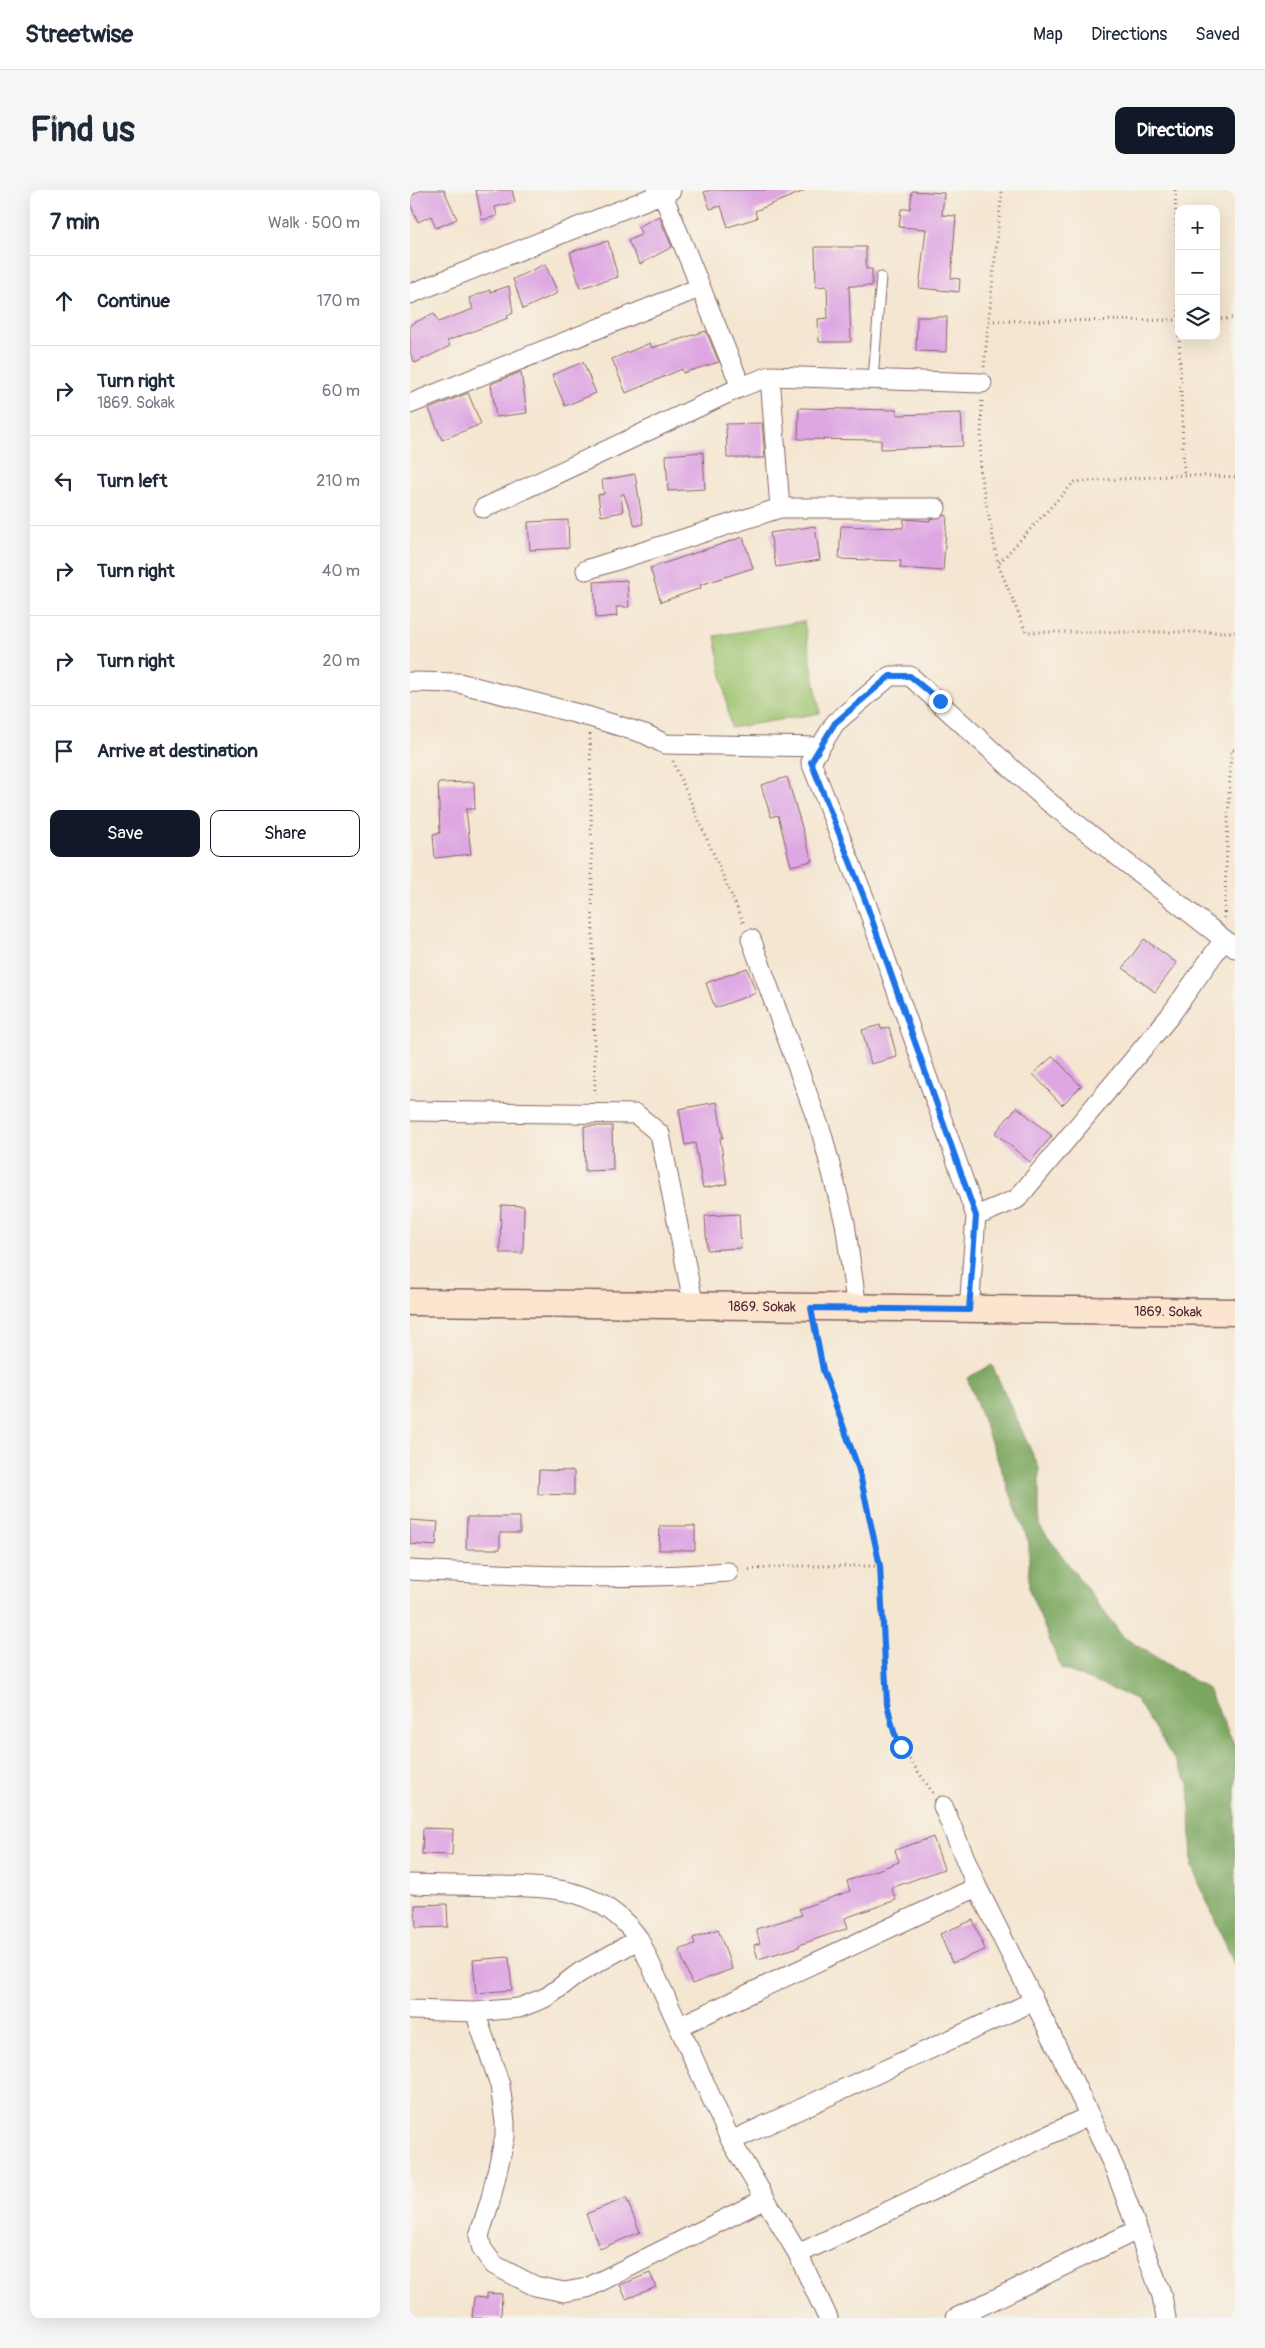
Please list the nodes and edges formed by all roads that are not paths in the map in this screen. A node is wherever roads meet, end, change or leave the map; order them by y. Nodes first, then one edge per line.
1 (664, 191) edge
2 (881, 277) dead end
3 (699, 288) junction
4 (410, 294) edge
5 (770, 376) junction
6 (873, 379) junction
7 (982, 382) road end
8 (741, 387) junction
9 (410, 404) edge
10 (484, 508) dead end
11 (780, 508) junction
12 (936, 508) dead end
13 (586, 570) dead end
14 (410, 682) edge
15 (820, 747) junction
16 (751, 939) road end
17 (1229, 945) edge
18 (410, 1111) edge
19 (976, 1216) junction
20 (410, 1302) edge
21 (694, 1307) junction
22 (857, 1309) junction
23 (969, 1310) junction
24 (1235, 1312) edge
25 (410, 1570) edge
26 (728, 1572) road end
27 (943, 1806) road end
28 (410, 1884) edge
29 (977, 1887) junction
30 (639, 1939) junction
31 (1034, 2001) junction
32 (410, 2010) edge
33 (475, 2012) junction
34 (680, 2026) junction
35 (1090, 2116) junction
36 (731, 2141) junction
37 (765, 2198) junction
38 (1137, 2230) junction
39 (798, 2254) junction
40 (828, 2318) edge
41 (956, 2318) edge
42 (1166, 2318) edge

1 - 3 street
1 - 4 street
2 - 6 lane
3 - 8 street
3 - 9 street
5 - 6 street
5 - 8 street
5 - 11 street
6 - 7 street
8 - 10 street
11 - 12 street
11 - 13 street
14 - 15 street
15 - 17 street
15 - 19 street
16 - 22 street
17 - 19 street
18 - 21 street
19 - 23 street
20 - 21 main road, 1869. Sokak
21 - 22 main road, 1869. Sokak
22 - 23 main road, 1869. Sokak
23 - 24 main road, 1869. Sokak
25 - 26 street
27 - 29 street
28 - 30 street
29 - 31 street
29 - 34 street
30 - 33 street
30 - 34 street
31 - 35 street
31 - 36 street
32 - 33 street
33 - 37 street
34 - 36 street
35 - 38 street
35 - 39 street
36 - 37 street
37 - 39 street
38 - 41 street
38 - 42 street
39 - 40 street

